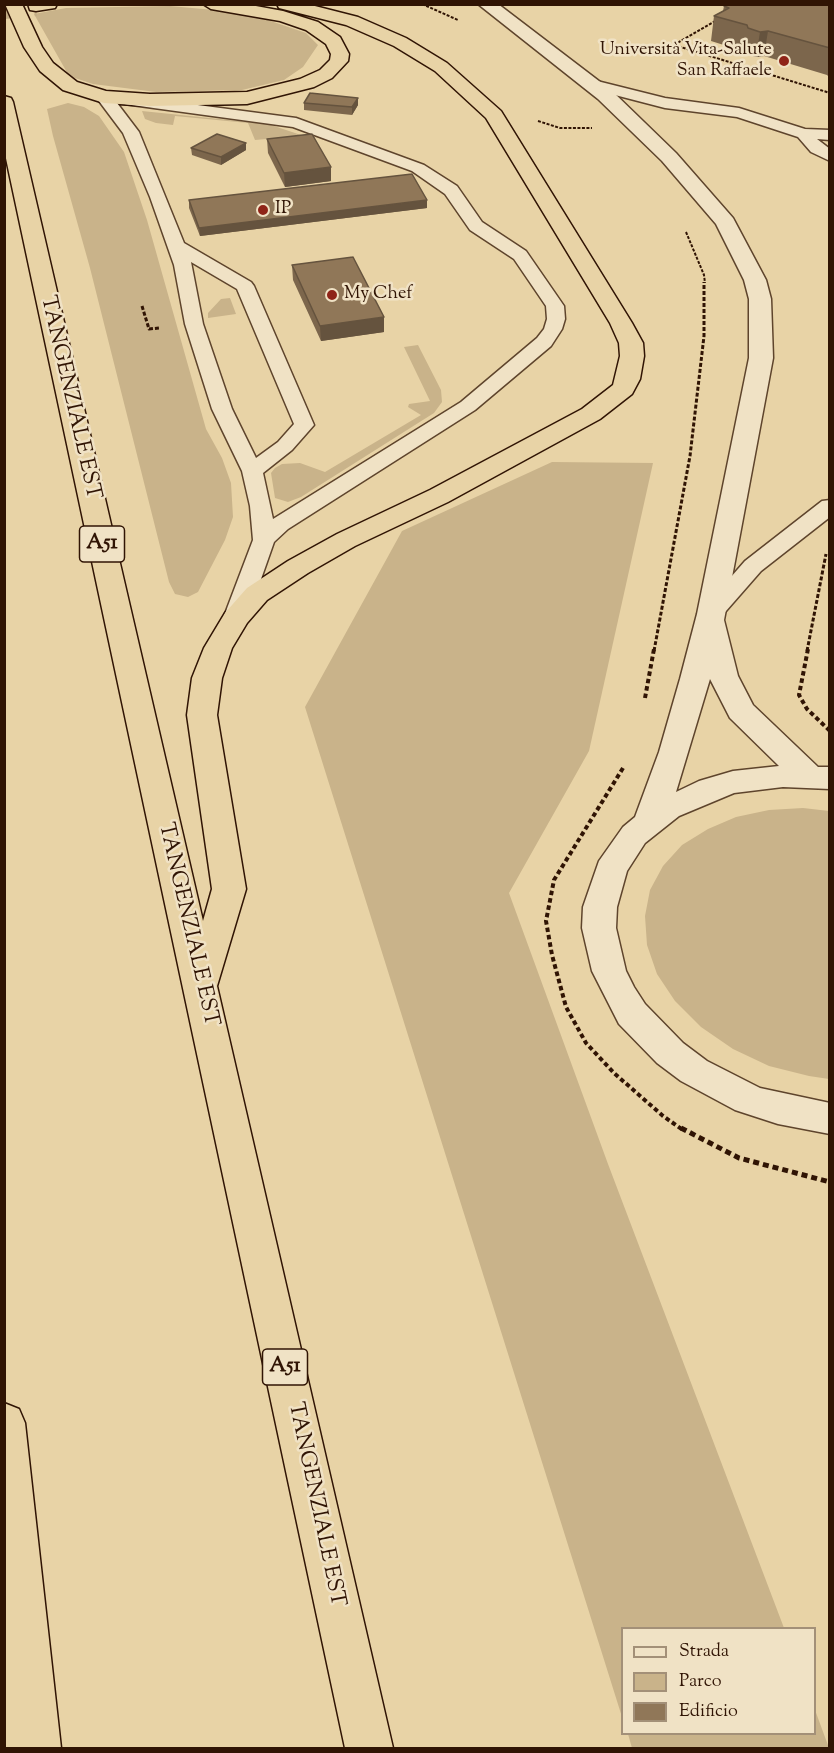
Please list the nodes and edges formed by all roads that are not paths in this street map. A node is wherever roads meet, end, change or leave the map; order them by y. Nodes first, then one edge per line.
1 (14, 4) edge
2 (211, 4) edge
3 (285, 4) edge
4 (486, 4) edge
5 (593, 85) junction
6 (104, 97) junction
7 (4, 102) edge
8 (804, 134) junction
9 (830, 135) edge
10 (830, 156) edge
11 (176, 246) junction
12 (252, 471) junction
13 (830, 506) edge
14 (264, 540) junction
15 (711, 614) junction
16 (235, 619) junction
17 (819, 777) edge
18 (650, 820) junction
19 (201, 985) junction
20 (830, 1119) edge
21 (4, 1423) edge
22 (4, 1692) edge
23 (29, 1749) edge
24 (37, 1749) edge
25 (369, 1749) edge

1 - 6 highway
2 - 6 highway
3 - 16 highway
4 - 5 street
5 - 8 lane
5 - 15 street
6 - 11 lane
6 - 14 lane
7 - 19 highway, TANGENZIALE EST / A51
8 - 9 lane
8 - 10 lane
11 - 12 lane
11 - 12 lane
12 - 14 lane
13 - 15 lane
14 - 16 lane
15 - 17 street
15 - 18 street
16 - 19 highway
17 - 18 street
18 - 20 street
19 - 25 highway, TANGENZIALE EST / A51
21 - 24 highway
22 - 23 highway

